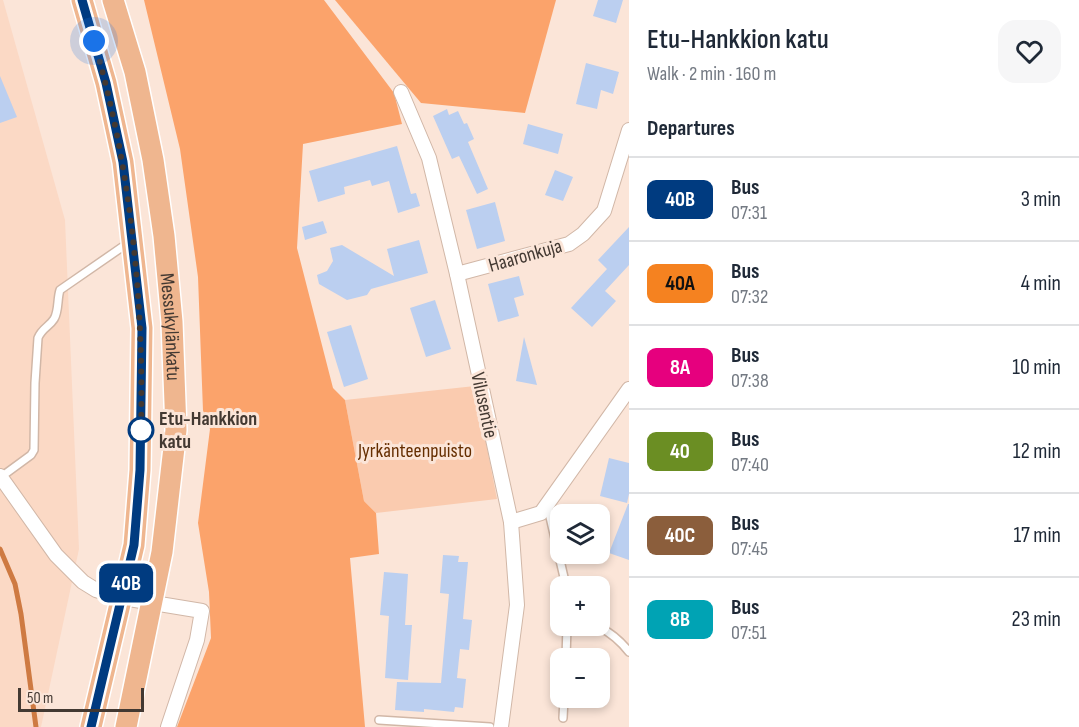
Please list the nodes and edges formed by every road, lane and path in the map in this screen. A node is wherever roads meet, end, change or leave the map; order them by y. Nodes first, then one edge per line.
1 (82, 0) edge
2 (113, 0) edge
3 (401, 92) dead end
4 (629, 130) edge
5 (132, 240) junction
6 (457, 274) junction
7 (629, 390) edge
8 (614, 412) junction
9 (629, 415) edge
10 (0, 477) edge
11 (547, 504) junction
12 (511, 522) junction
13 (564, 576) edge
14 (123, 597) junction
15 (152, 602) junction
16 (610, 632) edge
17 (629, 652) edge
18 (564, 708) edge
19 (563, 718) dead end
20 (379, 720) dead end
21 (91, 727) edge
22 (126, 727) edge
23 (168, 727) edge
24 (490, 727) edge
25 (501, 727) edge

1 - 5 main road, Messukylänkatu
2 - 15 main road, Messukylänkatu
3 - 6 street, Vilusentie
4 - 6 street, Haaronkuja
5 - 10 lane
5 - 14 main road, Messukylänkatu
6 - 12 street, Vilusentie
7 - 8 street
8 - 9 street
8 - 11 street
10 - 14 street
11 - 12 street
11 - 13 lane
12 - 25 street, Vilusentie
14 - 15 street
14 - 21 main road, Messukylänkatu
15 - 22 main road, Messukylänkatu
15 - 23 street
16 - 17 lane
18 - 19 lane
20 - 24 lane

